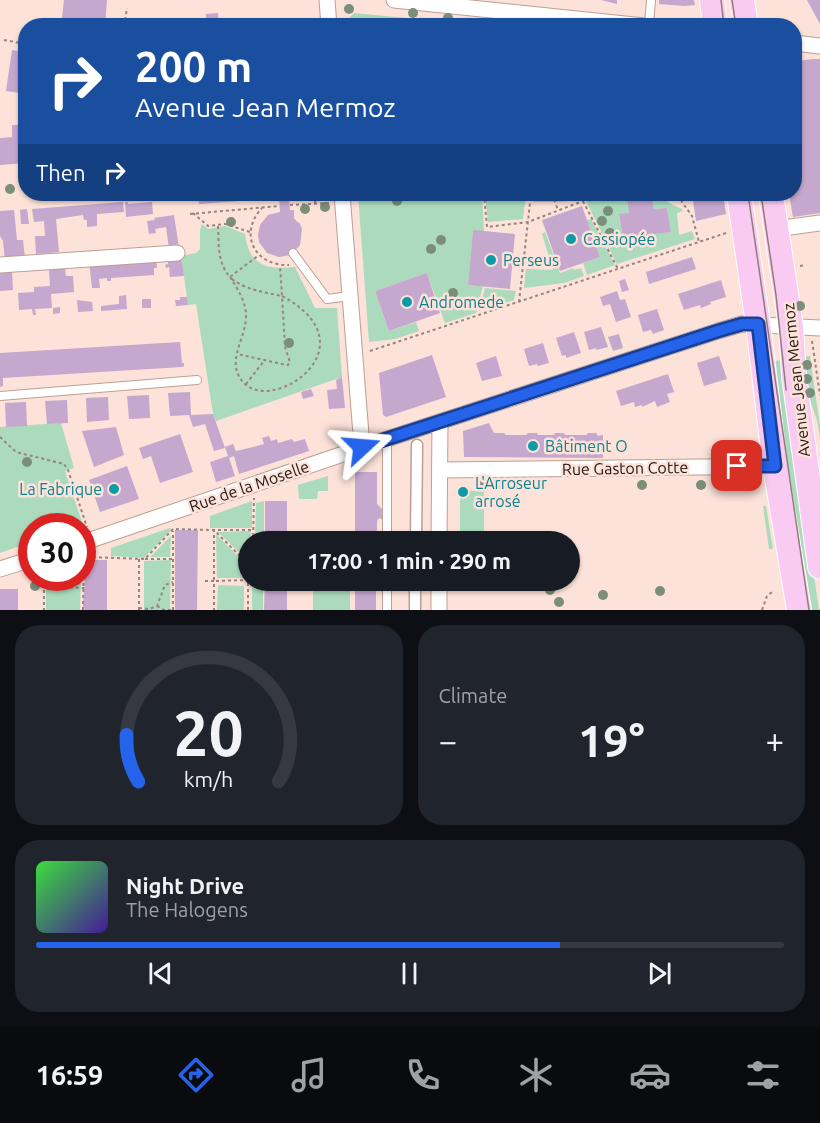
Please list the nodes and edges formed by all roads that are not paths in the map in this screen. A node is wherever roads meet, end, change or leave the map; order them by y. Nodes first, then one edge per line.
1 (327, 0) edge
2 (394, 0) edge
3 (651, 0) edge
4 (712, 0) edge
5 (742, 0) edge
6 (328, 18) edge
7 (520, 18) edge
8 (650, 18) edge
9 (714, 18) edge
10 (745, 18) edge
11 (802, 44) edge
12 (820, 46) edge
13 (343, 201) edge
14 (740, 201) edge
15 (772, 201) edge
16 (820, 223) edge
17 (776, 229) junction
18 (177, 253) dead end
19 (293, 254) dead end
20 (0, 265) edge
21 (350, 296) junction
22 (758, 324) junction
23 (808, 329) edge
24 (197, 380) dead end
25 (0, 396) edge
26 (440, 422) junction
27 (387, 439) junction
28 (417, 445) dead end
29 (362, 447) junction
30 (775, 466) junction
31 (813, 468) edge
32 (440, 471) junction
33 (387, 531) edge
34 (416, 531) edge
35 (439, 531) edge
36 (96, 551) edge
37 (18, 563) edge
38 (820, 567) edge
39 (0, 569) edge
40 (387, 591) edge
41 (415, 591) edge
42 (439, 591) edge
43 (387, 610) edge
44 (415, 610) edge
45 (439, 610) edge
46 (799, 610) edge

1 - 6 street
2 - 7 street
3 - 8 lane
4 - 9 main road
5 - 10 main road
11 - 12 street
13 - 21 street
14 - 22 main road, Avenue Jean Mermoz
15 - 17 main road, Avenue Jean Mermoz
16 - 17 street
17 - 23 main road, Avenue Jean Mermoz
18 - 20 street
19 - 21 lane
21 - 29 street
22 - 23 street, Rue de la Moselle
22 - 26 street, Rue de la Moselle
22 - 30 main road, Avenue Jean Mermoz
23 - 31 main road, Avenue Jean Mermoz
24 - 25 lane
26 - 27 street, Rue de la Moselle
26 - 32 street
27 - 29 street, Rue de la Moselle
27 - 33 lane
28 - 34 street
29 - 36 street, Rue de la Moselle
30 - 32 street, Rue Gaston Cotte
30 - 46 main road, Avenue Jean Mermoz
31 - 38 main road, Avenue Jean Mermoz
32 - 35 street
37 - 39 street
40 - 43 lane
41 - 44 street
42 - 45 street

